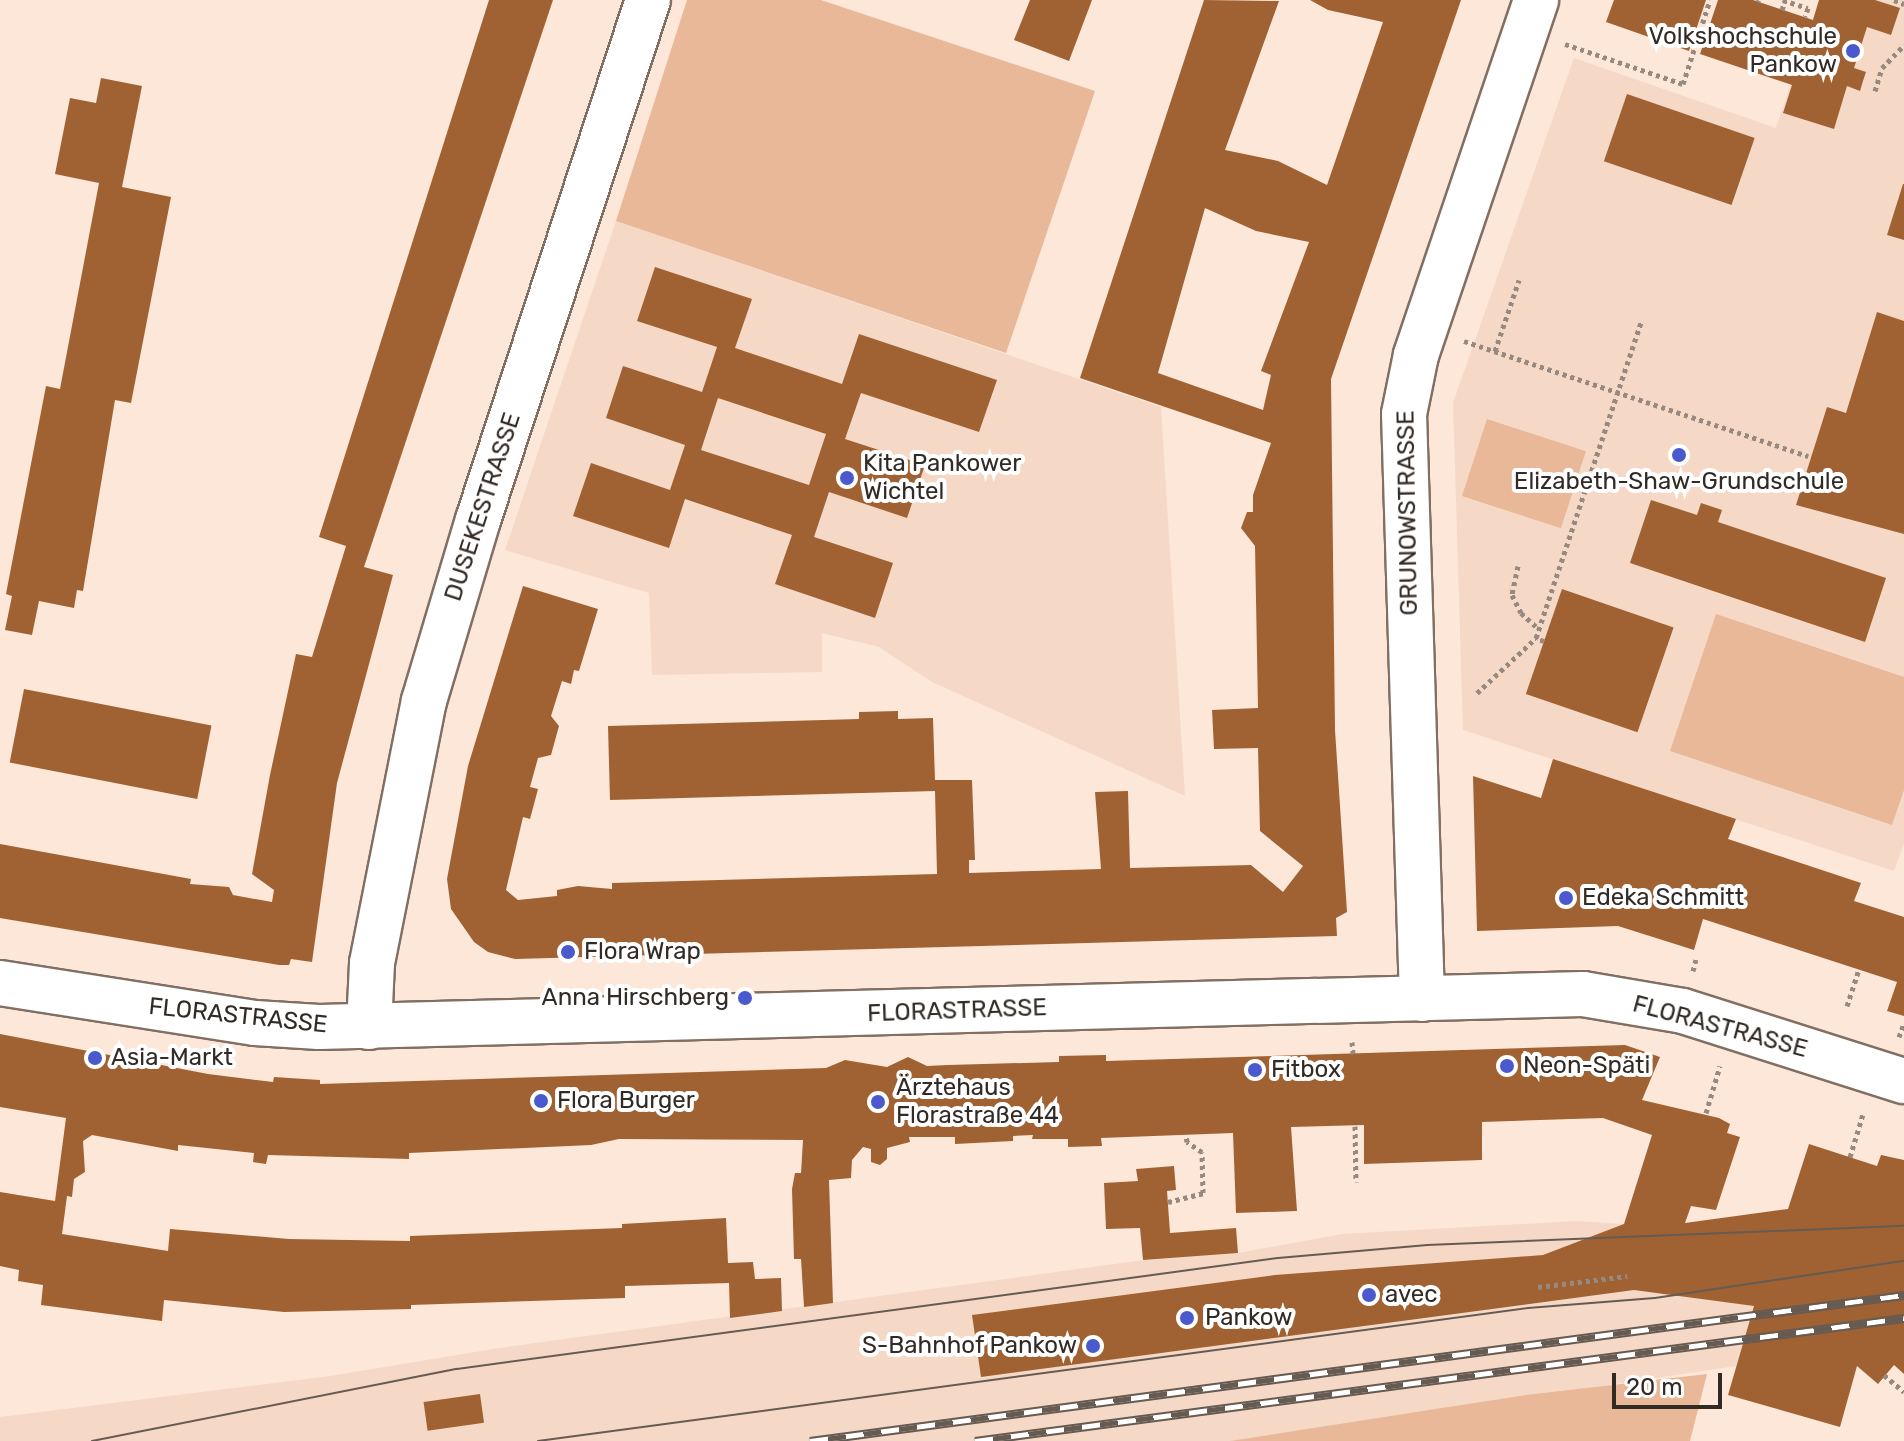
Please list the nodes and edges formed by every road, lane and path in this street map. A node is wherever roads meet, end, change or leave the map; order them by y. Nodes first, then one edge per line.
1 (648, 0) edge
2 (1536, 0) edge
3 (1710, 0) edge
4 (1784, 0) edge
5 (1894, 0) edge
6 (1904, 4) edge
7 (1782, 10) dead end
8 (1805, 17) dead end
9 (1565, 44) dead end
10 (1904, 45) edge
11 (1875, 91) dead end
12 (1519, 280) dead end
13 (1642, 320) dead end
14 (1461, 340) dead end
15 (1495, 351) junction
16 (1618, 392) junction
17 (1808, 456) dead end
18 (1518, 566) dead end
19 (1539, 629) junction
20 (1536, 638) junction
21 (1544, 641) dead end
22 (1477, 693) dead end
23 (1696, 959) dead end
24 (1859, 970) dead end
25 (1693, 971) dead end
26 (0, 983) edge
27 (1422, 999) junction
28 (1847, 1006) dead end
29 (1904, 1023) edge
30 (369, 1027) junction
31 (1898, 1038) dead end
32 (1352, 1042) dead end
33 (1353, 1054) dead end
34 (1720, 1066) dead end
35 (1904, 1081) edge
36 (1706, 1113) dead end
37 (1863, 1114) dead end
38 (1355, 1126) dead end
39 (1186, 1135) dead end
40 (1850, 1157) dead end
41 (1356, 1182) dead end
42 (1168, 1202) dead end
43 (1627, 1276) dead end
44 (1538, 1287) dead end
45 (1884, 1375) dead end
46 (1904, 1392) edge

1 - 30 street, DUSEKESTRASSE
2 - 27 street, GRUNOWSTRASSE
3 - 9 path
4 - 7 path
4 - 8 path
5 - 6 path
10 - 11 path
12 - 15 path
13 - 16 path
14 - 15 path
15 - 16 path
16 - 17 path
16 - 19 path
18 - 19 path
19 - 20 path
20 - 21 path
20 - 22 path
23 - 25 path
24 - 28 path
26 - 30 street, FLORASTRASSE
27 - 30 street, FLORASTRASSE
27 - 35 street, FLORASTRASSE
29 - 31 path
32 - 33 path
34 - 36 path
37 - 40 path
38 - 41 path
39 - 42 path
43 - 44 path
45 - 46 path

